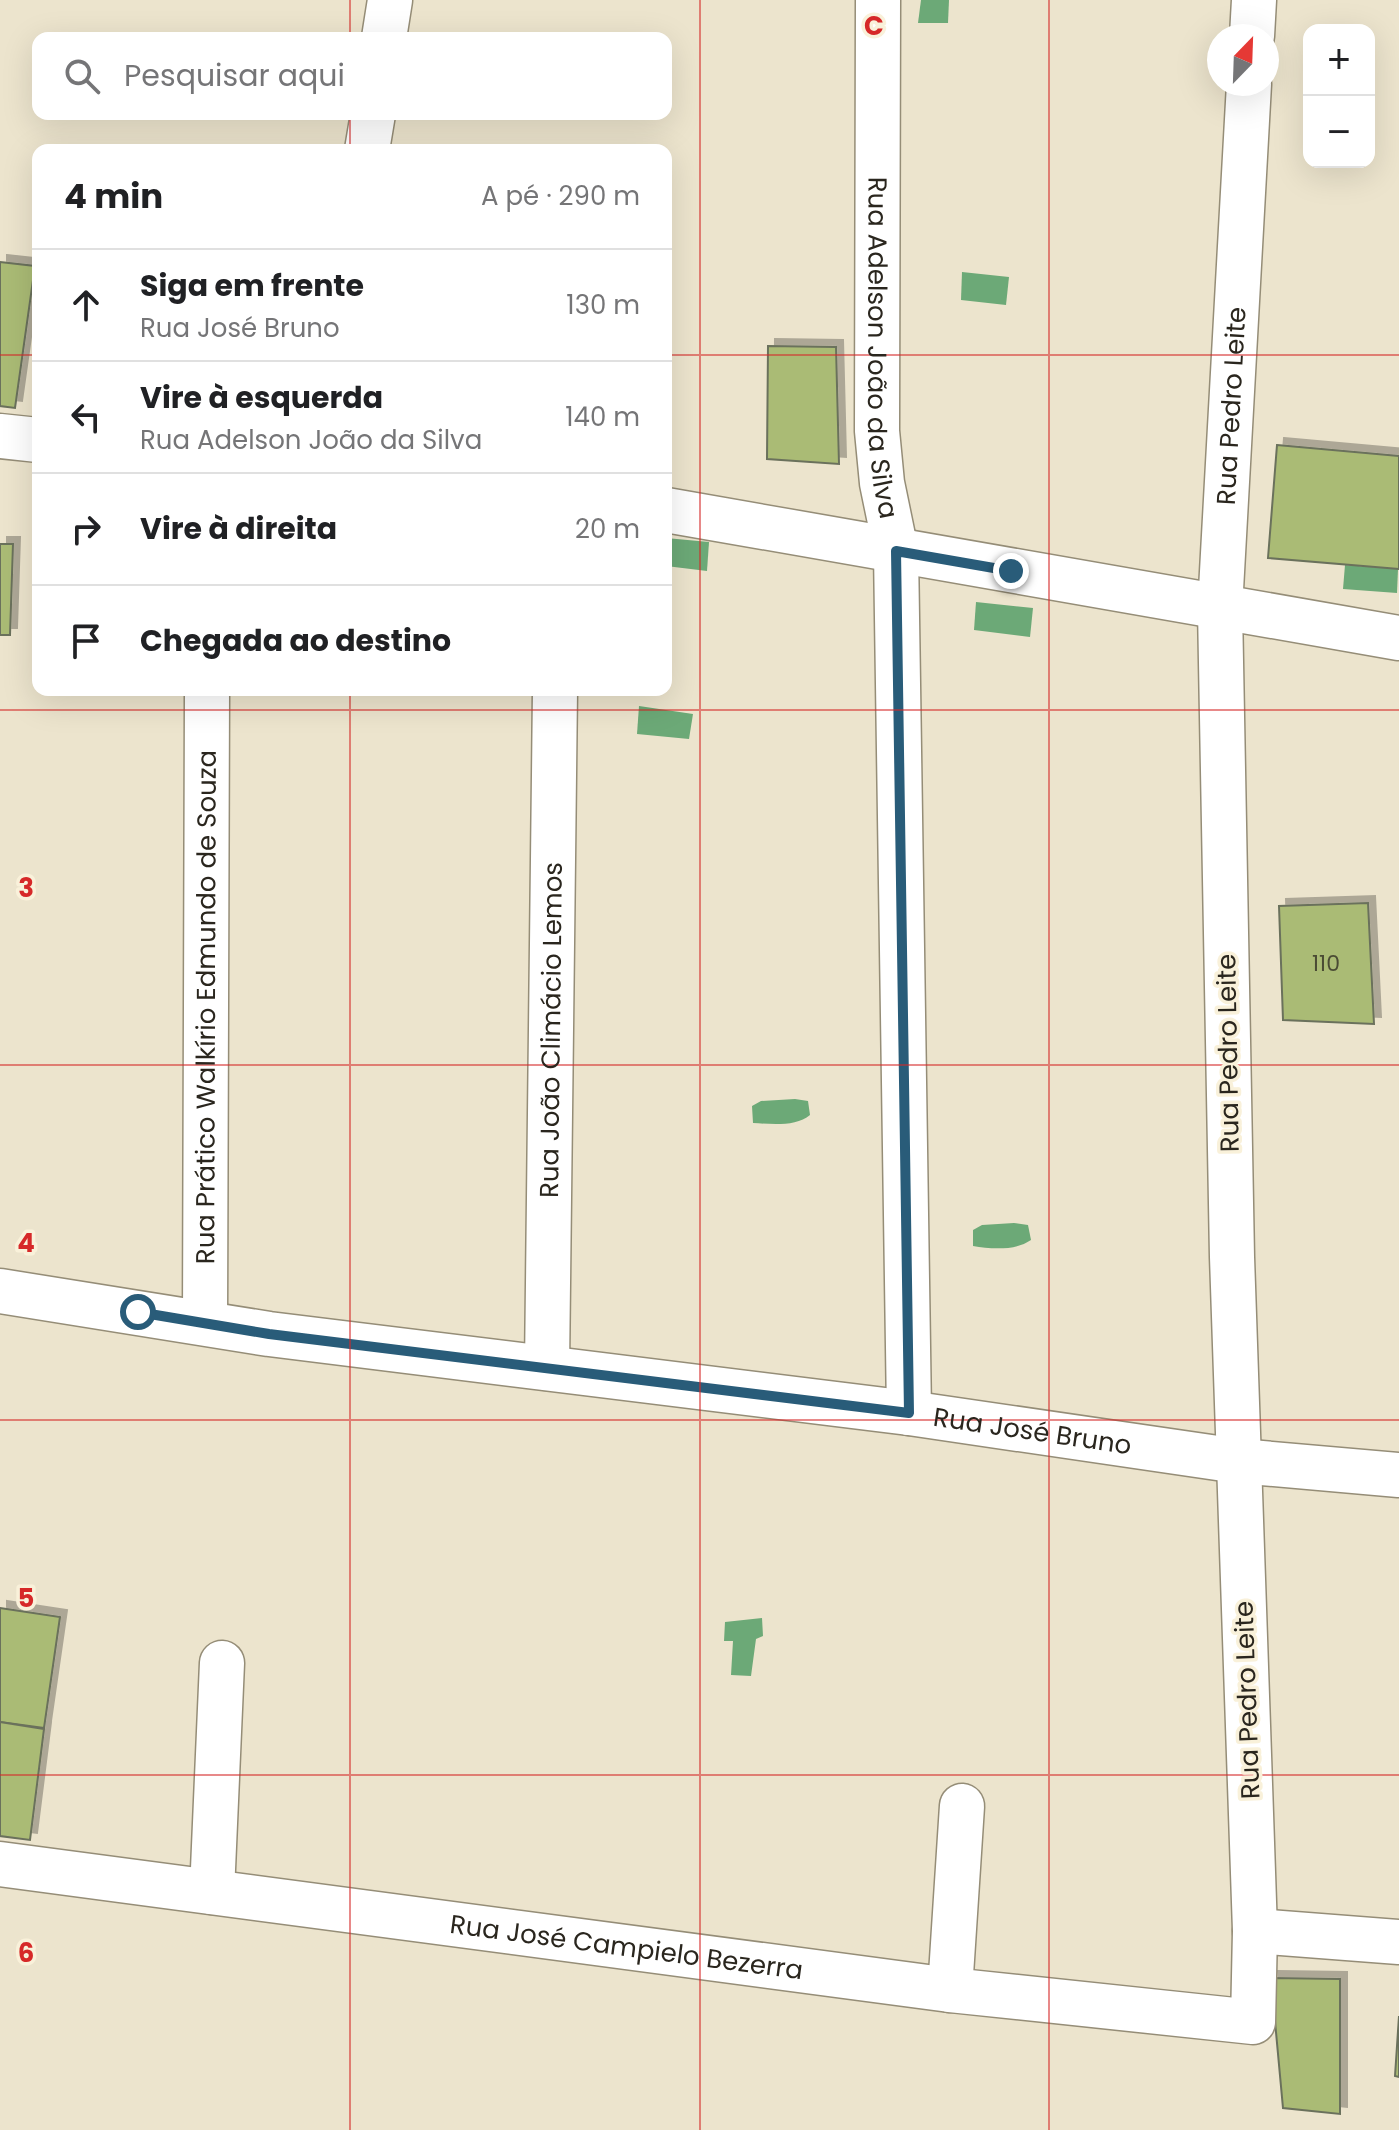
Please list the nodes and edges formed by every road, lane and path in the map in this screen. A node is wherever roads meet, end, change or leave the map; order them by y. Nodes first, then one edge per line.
1 (390, 0) edge
2 (878, 0) edge
3 (1254, 0) edge
4 (1253, 24) edge
5 (385, 32) edge
6 (1248, 96) edge
7 (372, 120) edge
8 (368, 144) edge
9 (0, 436) edge
10 (32, 439) edge
11 (672, 511) edge
12 (896, 551) junction
13 (1220, 608) junction
14 (1399, 638) edge
15 (207, 696) edge
16 (555, 696) edge
17 (0, 1291) edge
18 (205, 1323) junction
19 (547, 1368) junction
20 (909, 1413) junction
21 (1238, 1461) junction
22 (1399, 1475) edge
23 (222, 1663) dead end
24 (962, 1806) dead end
25 (0, 1864) edge
26 (212, 1892) junction
27 (1255, 1931) junction
28 (1399, 1942) edge
29 (950, 1990) junction
30 (1253, 2022) joint

1 - 5 street
2 - 12 street, Rua Adelson João da Silva
3 - 4 street
6 - 13 street, Rua Pedro Leite
7 - 8 street
9 - 10 street
11 - 12 street
12 - 13 street
12 - 20 street, Rua Adelson João da Silva
13 - 14 street
13 - 21 street, Rua Pedro Leite
15 - 18 street, Rua Prático Walkírio Edmundo de Souza
16 - 19 street, Rua João Climácio Lemos
17 - 18 street, Rua José Bruno
18 - 19 street, Rua José Bruno
19 - 20 street, Rua José Bruno
20 - 21 street, Rua José Bruno
21 - 22 street, Rua José Bruno
21 - 27 street, Rua Pedro Leite
23 - 26 street
24 - 29 street
25 - 26 street, Rua José Campielo Bezerra
26 - 29 street, Rua José Campielo Bezerra
27 - 28 street
27 - 30 street, Rua Pedro Leite
29 - 30 street, Rua José Campielo Bezerra

